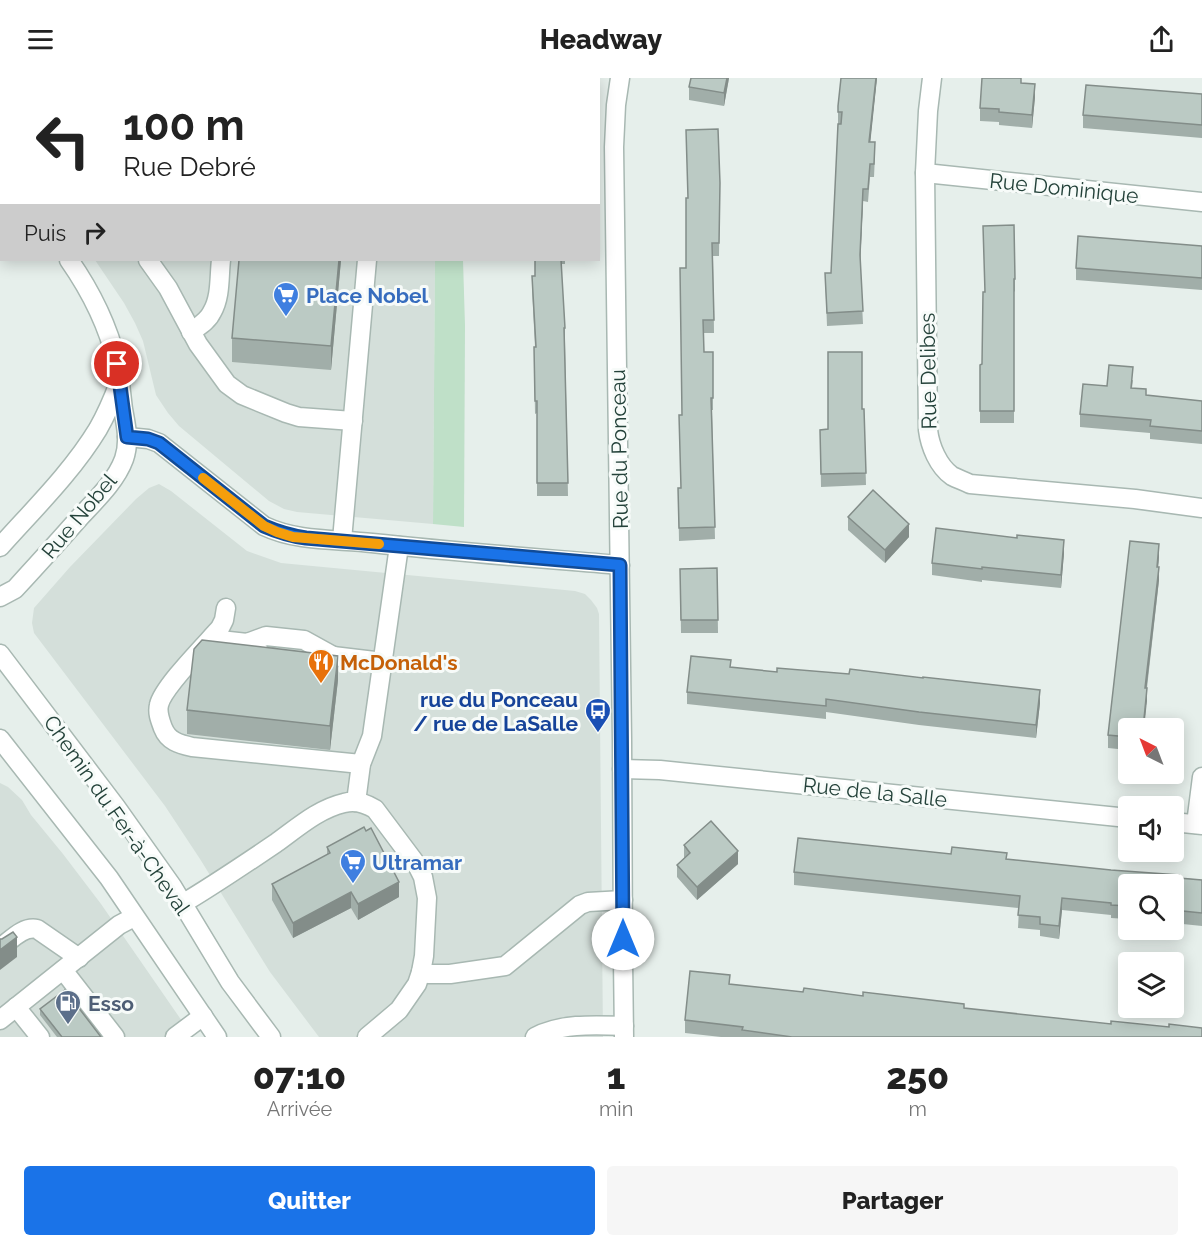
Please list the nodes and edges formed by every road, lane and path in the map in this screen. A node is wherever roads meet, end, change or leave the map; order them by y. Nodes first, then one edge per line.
1 (620, 78) edge
2 (932, 78) edge
3 (925, 173) junction
4 (1202, 202) edge
5 (70, 261) edge
6 (149, 261) edge
7 (221, 261) edge
8 (367, 261) edge
9 (191, 332) junction
10 (120, 382) junction
11 (352, 421) junction
12 (127, 437) junction
13 (1202, 508) edge
14 (342, 540) junction
15 (399, 546) junction
16 (0, 547) edge
17 (620, 565) junction
18 (0, 597) edge
19 (226, 608) dead end
20 (211, 639) junction
21 (0, 654) edge
22 (383, 662) junction
23 (0, 739) edge
24 (8, 760) edge
25 (361, 764) junction
26 (622, 769) junction
27 (1202, 777) edge
28 (356, 802) junction
29 (1118, 817) edge
30 (1184, 823) edge
31 (1199, 824) edge
32 (623, 900) junction
33 (182, 904) junction
34 (134, 917) junction
35 (0, 948) edge
36 (78, 958) junction
37 (63, 970) junction
38 (421, 972) junction
39 (16, 1007) junction
40 (203, 1016) junction
41 (0, 1020) edge
42 (624, 1031) edge
43 (566, 1032) edge
44 (37, 1036) edge
45 (115, 1037) edge
46 (175, 1037) edge
47 (217, 1037) edge
48 (271, 1037) edge
49 (367, 1037) edge
50 (535, 1037) edge

1 - 17 street, Rue du Ponceau
2 - 3 street, Rue Delibes
3 - 4 street, Rue Dominique
3 - 13 street, Rue Delibes
5 - 10 street, Rue Nobel
6 - 9 street
7 - 9 street
8 - 11 street
9 - 11 street
10 - 12 street, Rue Nobel
10 - 16 street, Rue Nobel
11 - 14 street
12 - 14 street
12 - 18 street, Rue Nobel
14 - 15 street
15 - 17 street
15 - 22 street
17 - 26 street, Rue du Ponceau
19 - 20 street
20 - 22 street
20 - 25 street
21 - 33 street, Chemin du Fer-à-Cheval
22 - 25 street
23 - 24 street, Chemin du Fer-à-Cheval
24 - 34 street, Chemin du Fer-à-Cheval
25 - 28 street
26 - 29 street, Rue de la Salle
26 - 32 street, Rue du Ponceau
27 - 31 street
28 - 33 street
28 - 38 street
30 - 31 street
32 - 38 street
32 - 42 street, Rue du Ponceau
33 - 48 street, Chemin du Fer-à-Cheval
34 - 36 street
34 - 40 street, Chemin du Fer-à-Cheval
35 - 36 street
36 - 37 street
37 - 39 street
37 - 45 street
38 - 49 street
39 - 41 street
39 - 44 street
40 - 46 street
40 - 47 street, Chemin du Fer-à-Cheval
42 - 43 street
43 - 50 street

